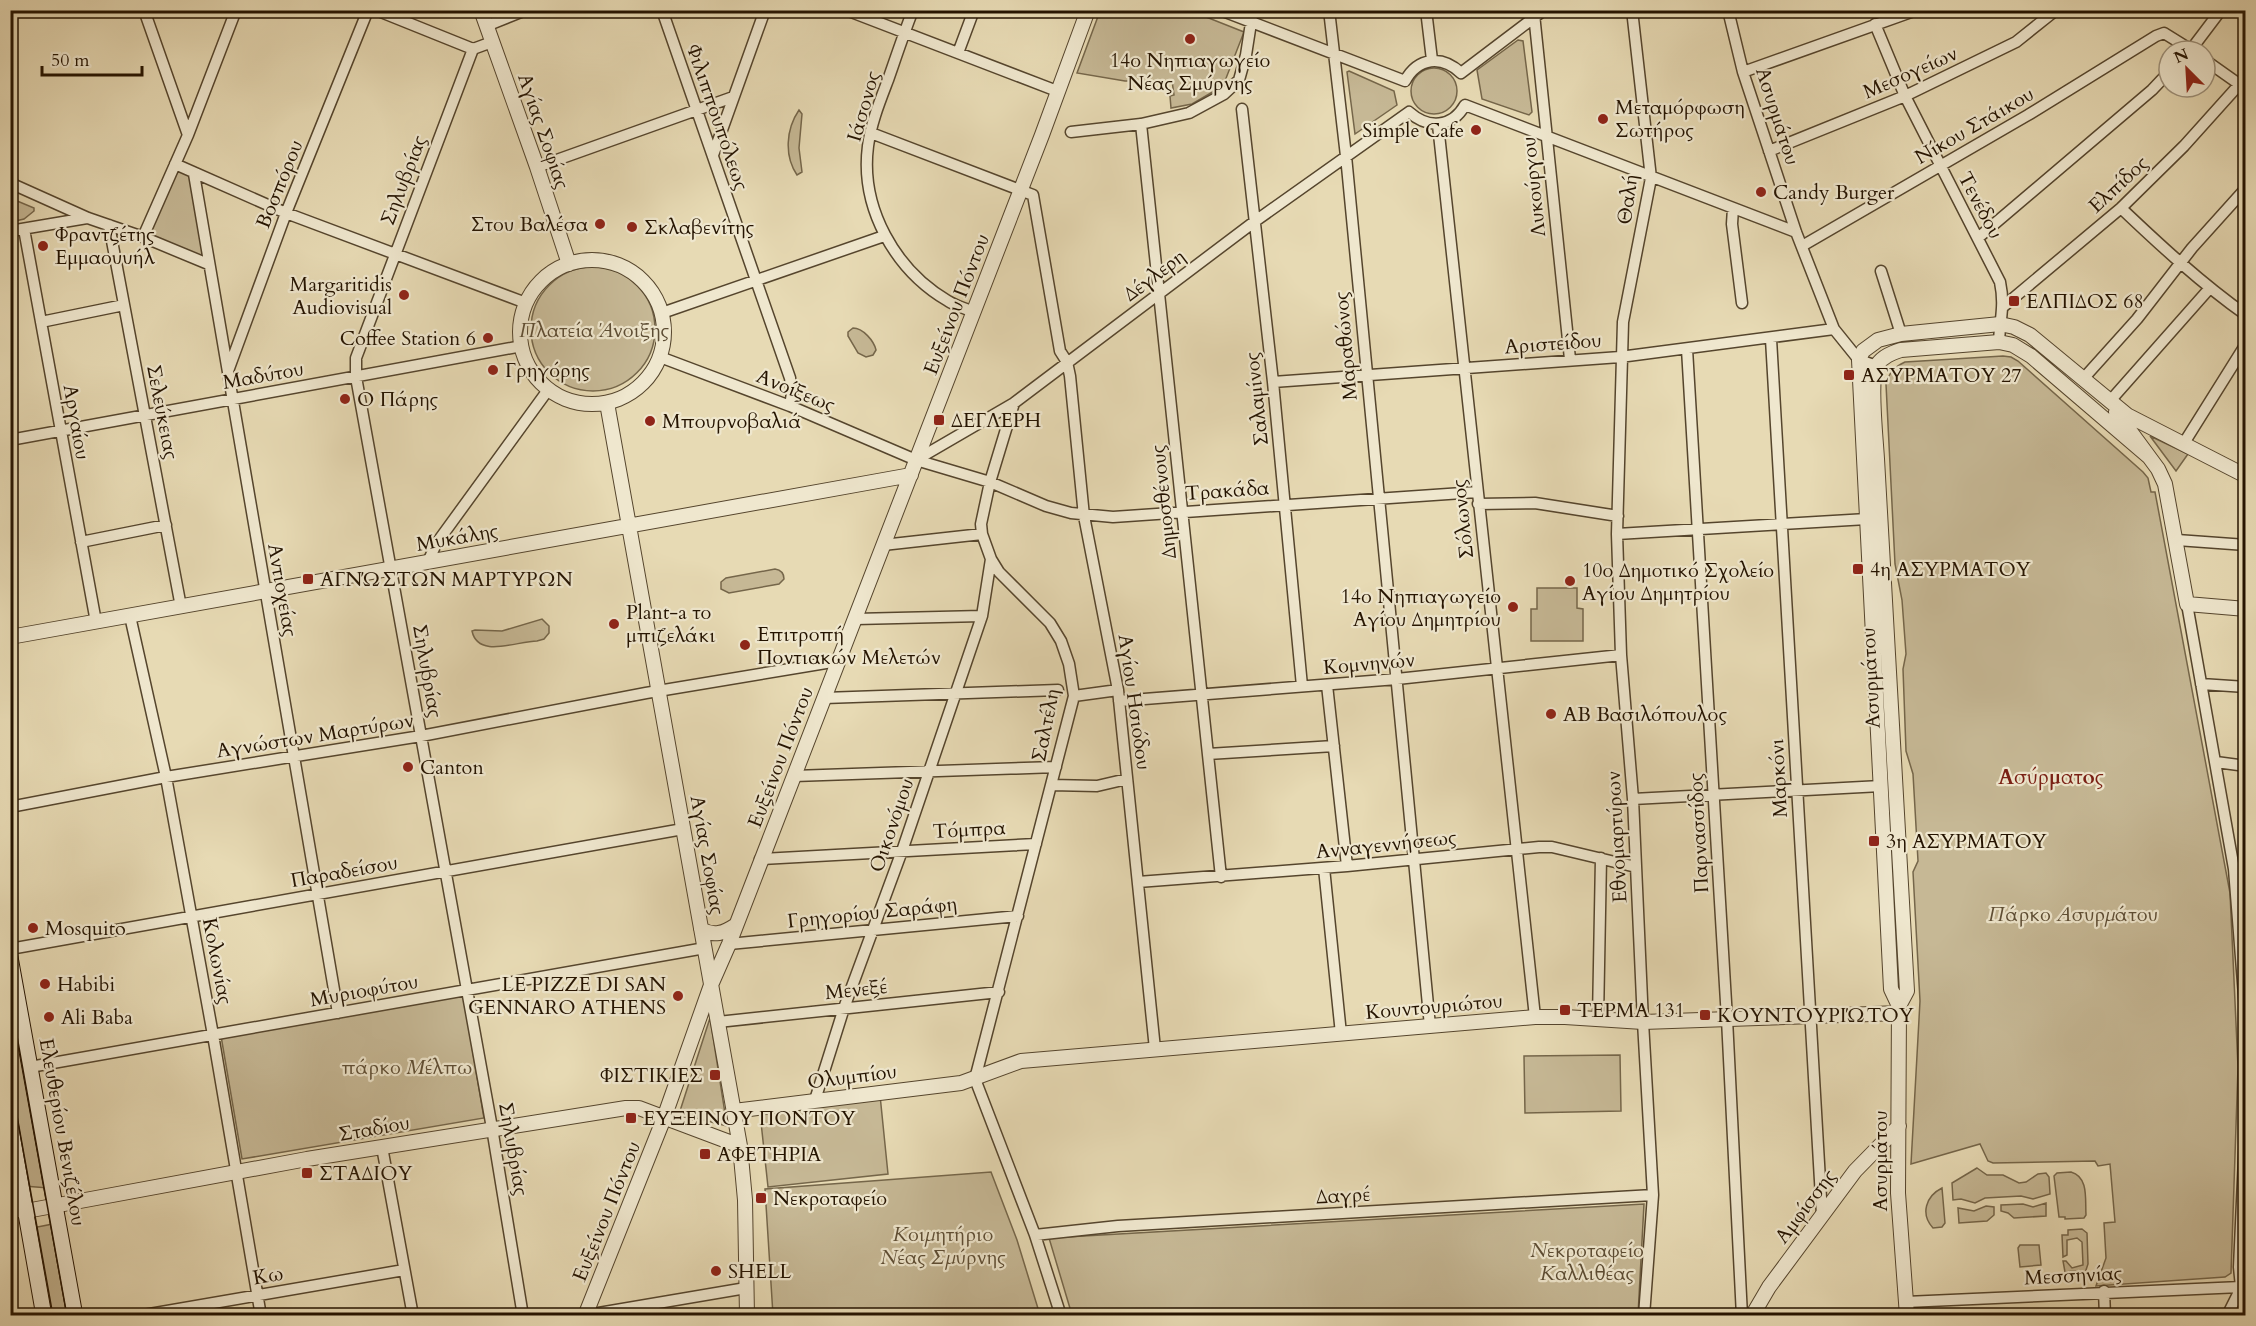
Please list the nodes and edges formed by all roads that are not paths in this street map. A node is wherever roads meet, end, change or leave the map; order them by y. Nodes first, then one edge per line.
1 (144, 10) edge
2 (236, 10) edge
3 (368, 10) edge
4 (376, 10) edge
5 (481, 10) edge
6 (526, 10) edge
7 (662, 10) edge
8 (765, 10) edge
9 (846, 10) edge
10 (913, 10) edge
11 (974, 10) edge
12 (1088, 10) edge
13 (1220, 10) edge
14 (1253, 10) edge
15 (1329, 10) edge
16 (1426, 10) edge
17 (1544, 10) edge
18 (1632, 10) edge
19 (1728, 10) edge
20 (1917, 10) edge
21 (2056, 10) edge
22 (2221, 10) edge
23 (1534, 14) edge
24 (1252, 23) junction
25 (1875, 24) junction
26 (486, 26) junction
27 (904, 33) junction
28 (2174, 39) edge
29 (2200, 39) edge
30 (492, 42) junction
31 (473, 49) junction
32 (958, 53) junction
33 (1335, 54) junction
34 (1432, 60) junction
35 (2217, 68) edge
36 (1743, 72) junction
37 (2243, 84) edge
38 (2157, 85) edge
39 (1057, 92) junction
40 (1905, 96) junction
41 (733, 98) junction
42 (1242, 109) dead end
43 (698, 111) junction
44 (1141, 124) junction
45 (1438, 125) junction
46 (1071, 132) dead end
47 (871, 133) junction
48 (1545, 134) junction
49 (188, 135) junction
50 (1769, 151) junction
51 (713, 155) junction
52 (1346, 156) junction
53 (175, 164) junction
54 (1940, 165) junction
55 (537, 167) junction
56 (194, 174) junction
57 (1651, 178) junction
58 (10, 183) edge
59 (2246, 188) edge
60 (1020, 191) junction
61 (1733, 208) junction
62 (2121, 208) junction
63 (286, 213) junction
64 (88, 218) junction
65 (1254, 222) junction
66 (109, 225) junction
67 (24, 229) junction
68 (10, 231) edge
69 (1796, 232) junction
70 (884, 236) junction
71 (143, 237) junction
72 (1979, 237) junction
73 (1802, 246) junction
74 (394, 255) junction
75 (208, 264) junction
76 (569, 264) junction
77 (2179, 264) junction
78 (1881, 272) dead end
79 (755, 280) junction
80 (2209, 288) junction
81 (1160, 292) junction
82 (526, 303) junction
83 (1742, 303) dead end
84 (124, 305) junction
85 (2004, 306) junction
86 (973, 312) junction
87 (662, 313) junction
88 (2246, 315) edge
89 (41, 322) junction
90 (2000, 324) junction
91 (1834, 329) junction
92 (1902, 334) junction
93 (1771, 339) junction
94 (2000, 342) junction
95 (2246, 344) edge
96 (522, 346) junction
97 (1687, 349) junction
98 (660, 357) junction
99 (1620, 357) junction
100 (1570, 359) junction
101 (1859, 360) junction
102 (1067, 362) junction
103 (1877, 366) junction
104 (1464, 368) junction
105 (227, 372) junction
106 (1366, 375) junction
107 (356, 376) junction
108 (2084, 379) junction
109 (1273, 382) junction
110 (549, 390) junction
111 (2104, 396) junction
112 (232, 399) junction
113 (607, 403) junction
114 (1014, 403) junction
115 (790, 406) junction
116 (145, 415) junction
117 (60, 431) junction
118 (10, 440) edge
119 (2184, 443) junction
120 (2149, 457) junction
121 (916, 460) junction
122 (910, 475) junction
123 (2246, 476) edge
124 (990, 482) junction
125 (1477, 492) junction
126 (1378, 497) junction
127 (1284, 504) junction
128 (1478, 504) junction
129 (1182, 512) junction
130 (1084, 516) junction
131 (1617, 516) junction
132 (1867, 519) junction
133 (1782, 524) junction
134 (166, 525) junction
135 (629, 526) junction
136 (1698, 529) junction
137 (982, 534) junction
138 (1617, 534) junction
139 (2176, 540) junction
140 (81, 542) junction
141 (883, 545) junction
142 (2246, 545) edge
143 (991, 559) junction
144 (428, 562) junction
145 (391, 569) junction
146 (265, 592) junction
147 (2187, 604) junction
148 (181, 607) junction
149 (2246, 609) edge
150 (130, 616) junction
151 (982, 616) junction
152 (855, 619) junction
153 (96, 622) junction
154 (10, 637) edge
155 (1621, 655) junction
156 (838, 661) junction
157 (1496, 669) junction
158 (1397, 679) junction
159 (2201, 684) junction
160 (1327, 685) junction
161 (1302, 686) junction
162 (2246, 687) edge
163 (1058, 690) dead end
164 (658, 691) junction
165 (955, 694) junction
166 (1201, 694) junction
167 (1074, 696) junction
168 (1119, 696) junction
169 (824, 698) junction
170 (421, 736) junction
171 (1334, 746) junction
172 (1208, 754) junction
173 (294, 756) junction
174 (2216, 762) junction
175 (2246, 766) edge
176 (1056, 767) junction
177 (929, 772) junction
178 (794, 776) junction
179 (166, 777) junction
180 (1127, 779) junction
181 (1051, 785) junction
182 (1881, 786) junction
183 (1797, 791) junction
184 (1714, 795) junction
185 (1633, 799) junction
186 (10, 807) edge
187 (683, 829) junction
188 (1036, 844) junction
189 (1515, 849) junction
190 (902, 851) junction
191 (1601, 858) junction
192 (760, 859) junction
193 (1414, 859) junction
194 (1347, 866) junction
195 (1636, 867) junction
196 (1324, 868) junction
197 (446, 871) junction
198 (1221, 877) junction
199 (1138, 882) junction
200 (318, 894) junction
201 (190, 916) junction
202 (1018, 916) junction
203 (736, 925) junction
204 (701, 928) junction
205 (873, 930) junction
206 (729, 944) junction
207 (705, 948) junction
208 (10, 949) edge
209 (10, 957) edge
210 (711, 985) junction
211 (468, 990) junction
212 (999, 992) junction
213 (844, 1008) junction
214 (1900, 1010) junction
215 (338, 1013) junction
216 (1810, 1016) junction
217 (1535, 1017) junction
218 (1598, 1019) junction
219 (1727, 1019) junction
220 (2246, 1020) edge
221 (718, 1022) junction
222 (1643, 1022) junction
223 (1430, 1026) junction
224 (1341, 1034) junction
225 (213, 1035) junction
226 (1155, 1049) junction
227 (30, 1067) junction
228 (975, 1079) junction
229 (815, 1100) junction
230 (734, 1111) junction
231 (2246, 1114) edge
232 (669, 1120) junction
233 (10, 1123) edge
234 (1899, 1126) junction
235 (492, 1128) junction
236 (740, 1146) junction
237 (382, 1147) junction
238 (237, 1172) junction
239 (1653, 1195) junction
240 (55, 1205) junction
241 (26, 1211) junction
242 (10, 1213) edge
243 (1822, 1215) junction
244 (1035, 1235) junction
245 (405, 1270) junction
246 (2243, 1282) edge
247 (746, 1288) junction
248 (2104, 1291) junction
249 (258, 1295) junction
250 (1906, 1309) edge
251 (615, 1313) edge
252 (584, 1315) edge
253 (44, 1316) edge
254 (75, 1316) edge
255 (138, 1316) edge
256 (261, 1316) edge
257 (413, 1316) edge
258 (523, 1316) edge
259 (747, 1316) edge
260 (1061, 1316) edge
261 (1644, 1316) edge
262 (1742, 1316) edge
263 (1752, 1316) edge
264 (2105, 1316) edge
265 (2227, 1316) edge

1 - 49 street
2 - 49 street
3 - 63 street, Βοσπόρου
4 - 31 street
5 - 26 street, Αγίας Σοφίας
6 - 26 street
7 - 43 street, Φιλιππουπόλεως
8 - 41 street
9 - 27 street
10 - 27 street, Ιάσονος
11 - 32 street
12 - 39 street, Ευξείνου Πόντου
13 - 24 street
14 - 24 street
15 - 33 street, Μαραθώνος
16 - 34 street
17 - 23 street
18 - 57 street, Θαλή
19 - 36 street, Ασυρμάτου
20 - 25 street
21 - 40 street, Μεσογείων
22 - 29 street
23 - 34 street
23 - 48 street, Λυκούργου
24 - 33 street
24 - 44 street
25 - 36 street
25 - 40 street, Τενέδου
26 - 30 street, Αγίας Σοφίας
27 - 32 street
27 - 47 street, Ιάσονος
28 - 54 street, Νίκου Στάικου
30 - 31 street
30 - 55 street, Αγίας Σοφίας
31 - 74 street, Σηλυβρίας
32 - 39 street
33 - 34 street
33 - 52 street, Μαραθώνος
35 - 37 street
36 - 50 street, Ασυρμάτου
37 - 62 street, Ελπίδος
38 - 72 street
39 - 60 street, Ευξείνου Πόντου
40 - 50 street, Μεσογείων
40 - 54 street, Τενέδου
41 - 43 street
41 - 51 street
42 - 65 street, Σαλαμίνος
43 - 51 street, Φιλιππουπόλεως
43 - 55 street
44 - 46 street
44 - 81 street, Δημοσθένους
45 - 48 street
45 - 52 street, Δέγλερη
45 - 104 street, Σόλωνος
47 - 60 street
47 - 70 street, Ιάσονος
48 - 57 street
48 - 100 street, Λυκούργου
49 - 53 street
50 - 69 street, Ασυρμάτου
51 - 79 street, Φιλιππουπόλεως
52 - 65 street, Δέγλερη
52 - 106 street, Μαραθώνος
53 - 56 street
53 - 71 street
54 - 72 street, Τενέδου
54 - 73 street, Νίκου Στάικου
55 - 76 street, Αγίας Σοφίας
56 - 63 street
56 - 75 street, Αντιοχείας
57 - 61 street
57 - 99 street, Θαλή
58 - 64 street
59 - 77 street
60 - 86 street, Ευξείνου Πόντου
60 - 102 street, Αγίου Ησιόδου
61 - 69 street
61 - 83 street
62 - 77 street
62 - 85 street, Ελπίδος
63 - 74 street
63 - 105 street, Βοσπόρου
64 - 66 street
64 - 67 street
65 - 81 street, Δέγλερη
65 - 109 street, Σαλαμίνος
66 - 71 street
66 - 84 street, Σελεύκειας
67 - 68 street
67 - 89 street, Αργαίου
69 - 73 street, Ασυρμάτου
70 - 79 street
70 - 86 street, Ιάσονος
71 - 75 street
72 - 85 street, Τενέδου
73 - 91 street, Ασυρμάτου
74 - 82 street
74 - 107 street, Σηλυβρίας
75 - 105 street, Αντιοχείας
76 - 82 street
76 - 87 street
77 - 80 street
77 - 108 street
78 - 92 street
79 - 87 street
79 - 115 street, Φιλιππουπόλεως
80 - 88 street
80 - 111 street
81 - 102 street, Δέγλερη
81 - 129 street, Δημοσθένους
82 - 96 street
84 - 89 street
84 - 116 street, Σελεύκειας
85 - 90 street, Τενέδου
86 - 121 street, Ευξείνου Πόντου
87 - 98 street
89 - 117 street, Αργαίου
90 - 92 street
90 - 94 street, Τενέδου
90 - 108 street
91 - 93 street, Αριστείδου
91 - 101 street, Ασυρμάτου
92 - 101 street
93 - 97 street, Αριστείδου
93 - 133 street, Μαρκόνι
94 - 103 street
94 - 120 street
95 - 119 street
96 - 107 street, Μαδύτου
96 - 110 street
97 - 99 street, Αριστείδου
97 - 136 street, Παρνασσίδος
98 - 113 street
98 - 115 street, Ανοίξεως
99 - 100 street, Αριστείδου
99 - 131 street, Εθνομαρτύρων
100 - 104 street, Αριστείδου
101 - 103 street
101 - 132 street, Ασυρμάτου
102 - 114 street, Δέγλερη
102 - 130 street, Αγίου Ησιόδου
103 - 214 street, Ασυρμάτου
104 - 106 street, Αριστείδου
104 - 125 street, Σόλωνος
105 - 112 street, Αντιοχείας
106 - 109 street, Αριστείδου
106 - 126 street, Μαραθώνος
107 - 112 street, Μαδύτου
107 - 145 street, Σηλυβρίας
108 - 111 street
109 - 127 street, Σαλαμίνος
110 - 113 street
110 - 144 street
111 - 119 street
111 - 120 street
112 - 116 street, Μαδύτου
112 - 146 street, Αντιοχείας
113 - 135 street, Αγίας Σοφίας
114 - 121 street, Δέγλερη
114 - 124 street, Σαλτέλη
115 - 121 street, Ανοίξεως
116 - 117 street, Μαδύτου
116 - 134 street, Σελεύκειας
117 - 118 street, Μαδύτου
117 - 140 street, Αργαίου
119 - 123 street
120 - 139 street
121 - 122 street, Ευξείνου Πόντου
121 - 124 street, Τρακάδα
122 - 135 street, Μυκάλης
122 - 141 street, Ευξείνου Πόντου
124 - 130 street, Τρακάδα
124 - 137 street, Σαλτέλη
125 - 126 street, Τρακάδα
125 - 128 street, Σόλωνος
126 - 127 street, Τρακάδα
126 - 158 street, Μαραθώνος
127 - 129 street, Τρακάδα
127 - 161 street, Σαλαμίνος
128 - 131 street
128 - 157 street, Σόλωνος
129 - 130 street, Τρακάδα
129 - 166 street, Δημοσθένους
130 - 168 street, Αγίου Ησιόδου
131 - 138 street, Εθνομαρτύρων
132 - 133 street
132 - 182 street, Ασυρμάτου
133 - 136 street
133 - 183 street, Μαρκόνι
134 - 140 street
134 - 148 street, Σελεύκειας
135 - 144 street, Μυκάλης
135 - 164 street, Αγίας Σοφίας
136 - 138 street
136 - 184 street, Παρνασσίδος
137 - 141 street
137 - 143 street, Σαλτέλη
138 - 155 street, Εθνομαρτύρων
139 - 142 street
139 - 147 street
140 - 153 street, Αργαίου
141 - 152 street, Ευξείνου Πόντου
143 - 151 street, Οικονόμου
143 - 167 street, Σαλτέλη
144 - 145 street, Μυκάλης
145 - 146 street, Μυκάλης
145 - 170 street, Σηλυβρίας
146 - 148 street, Μυκάλης
146 - 173 street, Αντιοχείας
147 - 149 street
147 - 159 street
148 - 150 street, Μυκάλης
150 - 153 street, Μυκάλης
150 - 179 street, Κολωνίας
151 - 152 street
151 - 165 street, Οικονόμου
152 - 156 street, Ευξείνου Πόντου
153 - 154 street, Μυκάλης
155 - 157 street, Κομνηνών
155 - 185 street, Εθνομαρτύρων
156 - 164 street, Αγνώστων Μαρτύρων
156 - 169 street, Ευξείνου Πόντου
157 - 158 street, Κομνηνών
157 - 189 street, Σόλωνος
158 - 160 street, Κομνηνών
158 - 193 street, Μαραθώνος
159 - 162 street
159 - 174 street
160 - 161 street, Κομνηνών
160 - 171 street
161 - 166 street, Κομνηνών
163 - 165 street
164 - 170 street, Αγνώστων Μαρτύρων
164 - 187 street, Αγίας Σοφίας
165 - 169 street
165 - 177 street, Οικονόμου
166 - 168 street, Κομνηνών
166 - 172 street, Δημοσθένους
167 - 168 street, Κομνηνών
167 - 176 street, Σαλτέλη
168 - 180 street, Αγίου Ησιόδου
169 - 178 street, Ευξείνου Πόντου
170 - 173 street, Αγνώστων Μαρτύρων
170 - 197 street, Σηλυβρίας
171 - 172 street
171 - 194 street
172 - 198 street, Δημοσθένους
173 - 179 street, Αγνώστων Μαρτύρων
173 - 200 street, Αντιοχείας
174 - 175 street
174 - 220 street
176 - 177 street
176 - 181 street, Σαλτέλη
177 - 178 street
177 - 190 street, Οικονόμου
178 - 192 street, Ευξείνου Πόντου
179 - 186 street, Αγνώστων Μαρτύρων
179 - 201 street, Κολωνίας
180 - 181 street
180 - 199 street, Αγίου Ησιόδου
181 - 188 street, Σαλτέλη
182 - 183 street
182 - 214 street, Ασυρμάτου
183 - 184 street
183 - 216 street, Μαρκόνι
184 - 185 street
184 - 219 street, Παρνασσίδος
185 - 195 street, Εθνομαρτύρων
187 - 197 street, Παραδείσου
187 - 204 street, Αγίας Σοφίας
188 - 190 street, Τόμπρα
188 - 202 street, Σαλτέλη
189 - 191 street, Ανναγεννήσεως
189 - 193 street, Ανναγεννήσεως
189 - 217 street, Σόλωνος
190 - 192 street, Τόμπρα
190 - 205 street, Οικονόμου
191 - 195 street, Ανναγεννήσεως
191 - 218 street
192 - 203 street, Ευξείνου Πόντου
193 - 194 street, Ανναγεννήσεως
193 - 223 street
194 - 196 street, Ανναγεννήσεως
195 - 222 street, Εθνομαρτύρων
196 - 198 street, Ανναγεννήσεως
196 - 224 street
197 - 200 street, Παραδείσου
197 - 211 street, Σηλυβρίας
198 - 199 street, Ανναγεννήσεως
199 - 226 street, Αγίου Ησιόδου
200 - 201 street, Παραδείσου
200 - 215 street, Αντιοχείας
201 - 208 street, Παραδείσου
201 - 225 street, Κολωνίας
202 - 205 street, Γρηγορίου Σαράφη
202 - 212 street, Σαλτέλη
203 - 204 street
203 - 206 street, Ευξείνου Πόντου
204 - 207 street, Αγίας Σοφίας
205 - 206 street, Γρηγορίου Σαράφη
205 - 213 street, Οικονόμου
206 - 210 street, Ευξείνου Πόντου
207 - 210 street, Αγίας Σοφίας
207 - 211 street, Μυριοφύτου
209 - 227 main road, Ελευθερίου Βενιζέλου
210 - 221 street, Αγίας Σοφίας
210 - 232 street, Ευξείνου Πόντου
211 - 215 street, Μυριοφύτου
211 - 235 street, Σηλυβρίας
212 - 213 street, Μενεξέ
212 - 228 street, Σαλτέλη
213 - 221 street, Μενεξέ
213 - 229 street, Οικονόμου
214 - 216 street, Κουντουριώτου
214 - 234 street, Ασυρμάτου
215 - 225 street, Μυριοφύτου
216 - 219 street, Κουντουριώτου
216 - 243 street, Μαρκόνι
217 - 218 street, Κουντουριώτου
217 - 223 street, Κουντουριώτου
218 - 222 street, Κουντουριώτου
219 - 222 street, Κουντουριώτου
219 - 262 street, Παρνασσίδος
221 - 230 street, Αγίας Σοφίας
222 - 239 street, Εθνομαρτύρων
223 - 224 street, Κουντουριώτου
224 - 226 street, Κουντουριώτου
225 - 227 street, Μυριοφύτου
225 - 238 street, Κολωνίας
226 - 228 street, Κουντουριώτου
227 - 240 main road, Ελευθερίου Βενιζέλου
228 - 229 street, Ολυμπίου
228 - 244 street
229 - 230 street, Ολυμπίου
230 - 236 street, Αγίας Σοφίας
231 - 246 street
232 - 235 street, Σταδίου
232 - 236 street, Σταδίου
232 - 252 street, Ευξείνου Πόντου
233 - 241 main road
234 - 243 street, Αμφίσσης
234 - 250 street, Ασυρμάτου
235 - 237 street, Σταδίου
235 - 258 street, Σηλυβρίας
236 - 247 street, Αγίας Σοφίας
237 - 238 street, Σταδίου
237 - 245 street
238 - 240 street, Σταδίου
238 - 249 street, Κολωνίας
239 - 244 street, Δαγρέ
239 - 261 street, Εθνομαρτύρων
240 - 241 street, Σταδίου
240 - 254 main road, Ελευθερίου Βενιζέλου
241 - 242 street, Σταδίου
241 - 253 main road
243 - 263 street, Αμφίσσης
244 - 260 street
245 - 249 street, Κω
245 - 257 street
246 - 248 street, Μεσσηνίας
246 - 265 street
247 - 251 street
247 - 259 street, Αγίας Σοφίας
248 - 250 street, Μεσσηνίας
248 - 264 street
249 - 255 street, Κω
249 - 256 street, Κολωνίας
251 - 252 street

